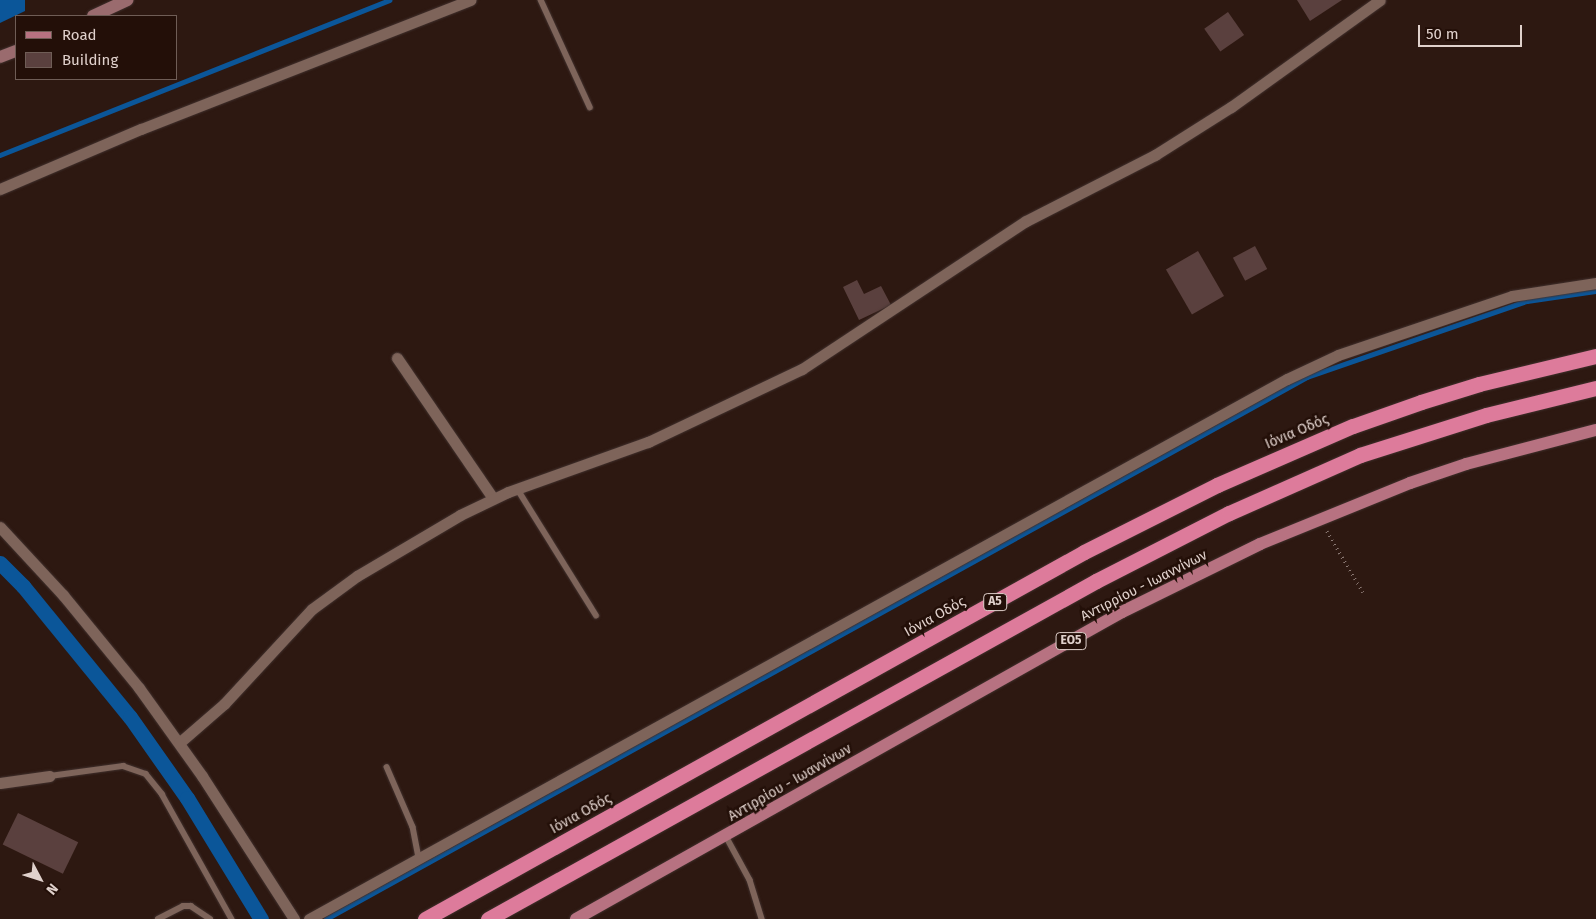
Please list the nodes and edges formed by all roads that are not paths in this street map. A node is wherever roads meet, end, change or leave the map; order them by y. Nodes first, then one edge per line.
1 (128, 0) edge
2 (471, 0) edge
3 (541, 0) edge
4 (1380, 0) edge
5 (95, 15) edge
6 (15, 52) edge
7 (1, 59) edge
8 (590, 107) dead end
9 (0, 189) edge
10 (1596, 283) edge
11 (1596, 356) edge
12 (397, 358) dead end
13 (1596, 388) edge
14 (1596, 430) edge
15 (517, 488) junction
16 (493, 498) junction
17 (0, 527) edge
18 (596, 615) dead end
19 (179, 743) junction
20 (387, 766) dead end
21 (50, 776) joint
22 (0, 783) edge
23 (726, 836) junction
24 (419, 859) junction
25 (158, 919) edge
26 (210, 919) edge
27 (232, 919) edge
28 (294, 919) edge
29 (309, 919) edge
30 (425, 919) edge
31 (488, 919) edge
32 (576, 919) edge
33 (762, 919) edge

1 - 5 main road
2 - 9 street
3 - 8 lane
4 - 15 street
6 - 7 main road
10 - 24 street
11 - 30 highway, Ιόνια Οδός / Α5
12 - 16 street
13 - 31 highway, Α5
14 - 23 main road, Αντιρρίου - Ιωαννίνων / ΕΟ5
15 - 16 street
15 - 18 lane
16 - 19 street
17 - 19 street
19 - 28 street
20 - 24 lane
21 - 22 street
21 - 27 lane
23 - 32 main road, Αντιρρίου - Ιωαννίνων / ΕΟ5
23 - 33 lane
24 - 29 street
25 - 26 lane

